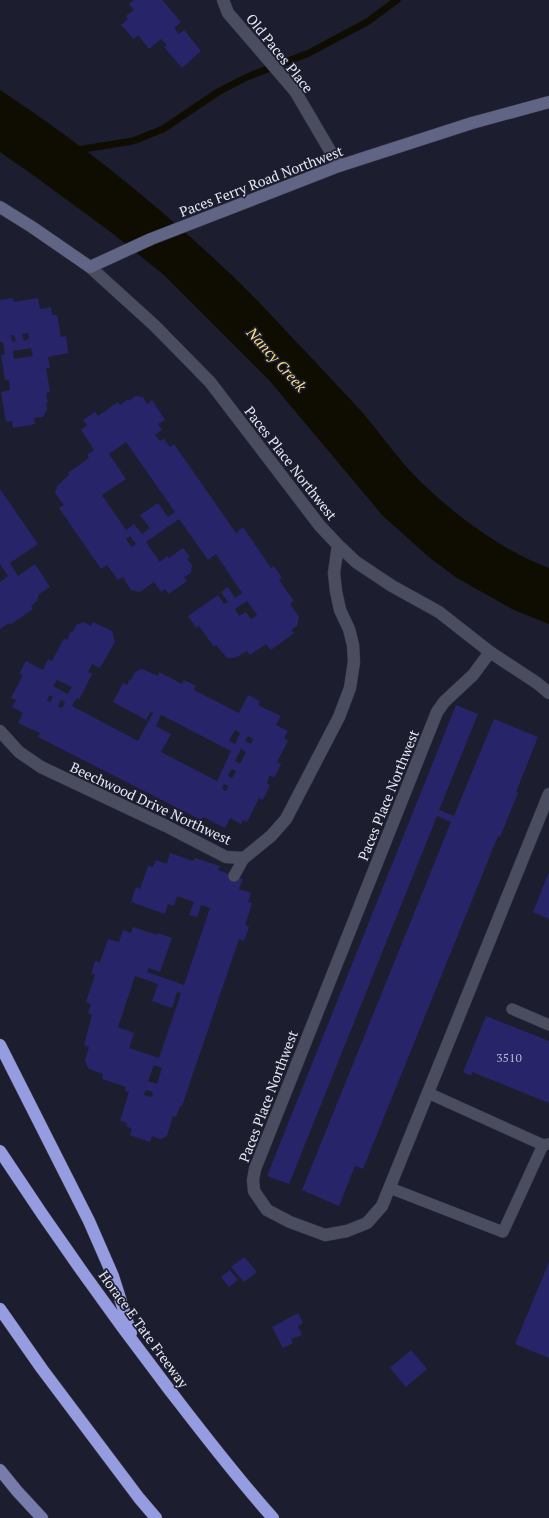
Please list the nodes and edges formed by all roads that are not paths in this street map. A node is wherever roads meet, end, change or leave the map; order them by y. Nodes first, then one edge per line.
1 (223, 0) edge
2 (549, 102) edge
3 (339, 166) junction
4 (0, 207) edge
5 (90, 267) junction
6 (338, 545) junction
7 (490, 652) junction
8 (549, 693) edge
9 (0, 731) edge
10 (549, 794) edge
11 (244, 858) junction
12 (234, 876) dead end
13 (512, 1009) dead end
14 (549, 1025) edge
15 (0, 1044) edge
16 (428, 1093) junction
17 (546, 1145) edge
18 (0, 1151) edge
19 (390, 1188) junction
20 (0, 1309) edge
21 (134, 1344) junction
22 (0, 1470) edge
23 (42, 1518) edge
24 (156, 1518) edge
25 (273, 1518) edge

1 - 3 street, Old Paces Place
2 - 3 street, Paces Ferry Road Northwest
3 - 5 street, Paces Ferry Road Northwest
4 - 5 street
5 - 6 street, Paces Place Northwest
6 - 7 street, Paces Place Northwest
6 - 11 street, Beechwood Drive Northwest
7 - 8 street, Paces Place Northwest
7 - 19 street, Paces Place Northwest
9 - 11 street, Beechwood Drive Northwest
10 - 16 street, Paces Place Northwest
11 - 12 lane
13 - 14 lane
15 - 21 highway
16 - 17 lane
16 - 19 street, Paces Place Northwest
17 - 19 lane
18 - 21 highway, Horace E Tate Freeway
20 - 24 highway
21 - 25 highway, Horace E Tate Freeway
22 - 23 main road

